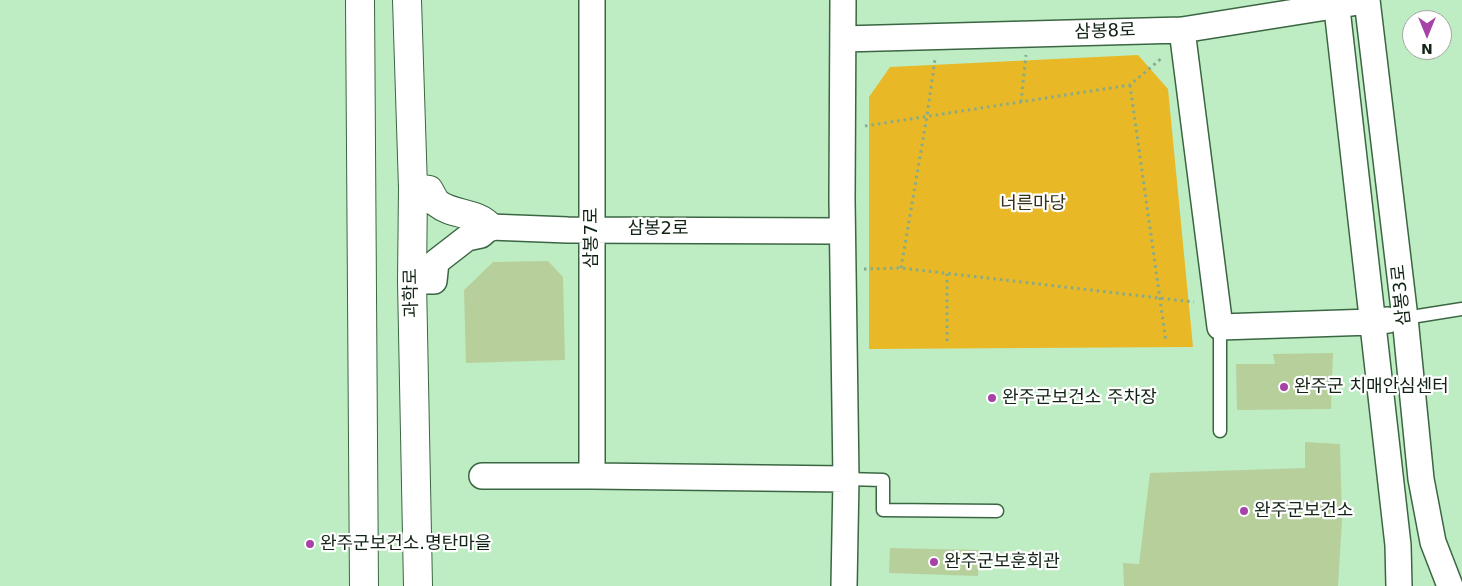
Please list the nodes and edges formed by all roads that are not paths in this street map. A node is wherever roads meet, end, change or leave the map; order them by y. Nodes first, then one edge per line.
1 (360, 0) edge
2 (407, 0) edge
3 (592, 0) edge
4 (843, 0) edge
5 (1365, 0) edge
6 (1336, 3) edge
7 (1182, 30) junction
8 (843, 39) junction
9 (413, 188) junction
10 (490, 227) junction
11 (593, 230) junction
12 (842, 230) junction
13 (412, 281) junction
14 (1462, 309) edge
15 (1405, 318) junction
16 (1372, 322) junction
17 (1220, 327) junction
18 (1220, 431) dead end
19 (482, 476) dead end
20 (592, 476) junction
21 (846, 480) junction
22 (997, 510) dead end
23 (364, 586) edge
24 (418, 586) edge
25 (844, 586) edge
26 (1399, 586) edge
27 (1450, 586) edge

1 - 23 street
2 - 9 street, 과학로
3 - 11 street, 삼봉7로
4 - 8 street
5 - 6 street, 삼봉8로
5 - 15 street, 삼봉3로
6 - 7 street, 삼봉8로
6 - 16 street, 삼봉3로
7 - 8 street, 삼봉8로
7 - 17 street
8 - 12 street
9 - 10 street
9 - 13 street, 과학로
10 - 11 street, 삼봉2로
10 - 13 street, 삼봉2로
11 - 12 street, 삼봉2로
11 - 20 street, 삼봉7로
12 - 21 street
13 - 24 street, 과학로
14 - 15 lane
15 - 16 street
15 - 27 street, 삼봉3로
16 - 17 street
16 - 26 street, 삼봉3로
17 - 18 lane
19 - 20 street
20 - 21 street
21 - 22 lane
21 - 25 street

